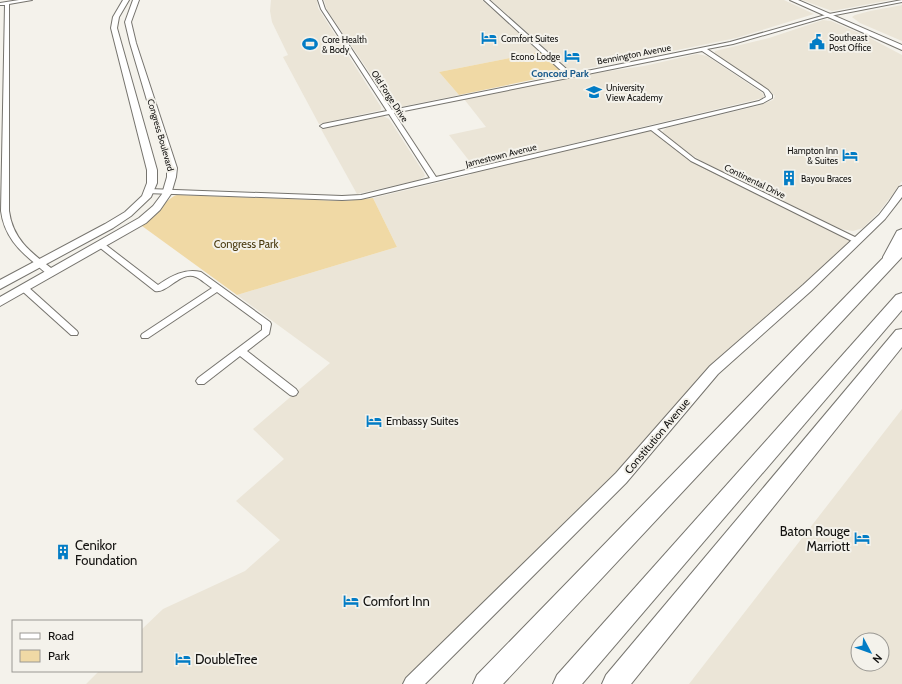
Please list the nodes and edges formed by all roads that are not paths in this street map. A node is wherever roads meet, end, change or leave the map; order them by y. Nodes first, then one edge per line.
1 (30, 0) edge
2 (126, 0) edge
3 (136, 0) edge
4 (320, 0) edge
5 (486, 0) edge
6 (793, 0) edge
7 (902, 1) edge
8 (3, 4) edge
9 (829, 15) junction
10 (902, 48) edge
11 (703, 49) junction
12 (570, 75) junction
13 (390, 112) junction
14 (323, 126) dead end
15 (652, 128) junction
16 (435, 180) junction
17 (902, 189) edge
18 (149, 191) junction
19 (169, 191) junction
20 (902, 234) edge
21 (857, 240) junction
22 (102, 245) junction
23 (902, 248) edge
24 (40, 263) junction
25 (885, 266) junction
26 (52, 273) junction
27 (0, 285) edge
28 (24, 288) junction
29 (218, 288) junction
30 (902, 299) edge
31 (0, 302) edge
32 (74, 333) dead end
33 (902, 335) edge
34 (145, 336) dead end
35 (240, 351) junction
36 (201, 381) dead end
37 (293, 392) dead end
38 (412, 684) edge
39 (486, 684) edge
40 (566, 684) edge
41 (615, 684) edge

1 - 8 street
2 - 18 street, Congress Boulevard
3 - 19 street, Congress Boulevard
4 - 13 street, Old Forge Drive
5 - 12 street
6 - 9 street
7 - 9 street, Bennington Avenue
8 - 24 street
9 - 10 street
9 - 11 street, Bennington Avenue
11 - 12 street, Bennington Avenue
11 - 15 street, Jamestown Avenue
12 - 13 street, Bennington Avenue
13 - 14 street, Bennington Avenue
13 - 16 street, Old Forge Drive
15 - 16 street, Jamestown Avenue
15 - 21 street, Continental Drive
16 - 19 street, Jamestown Avenue
17 - 21 street, Constitution Avenue
18 - 19 street, Jamestown Avenue
18 - 24 street, Congress Boulevard
19 - 22 street, Congress Boulevard
20 - 25 highway
21 - 38 street, Constitution Avenue
22 - 26 street, Congress Boulevard
22 - 29 street
23 - 25 highway
24 - 26 street
24 - 27 street, Congress Boulevard
25 - 39 highway
26 - 28 street, Congress Boulevard
28 - 31 street, Congress Boulevard
28 - 32 street
29 - 34 street
29 - 35 street
30 - 40 highway
33 - 41 highway
35 - 36 street
35 - 37 street

